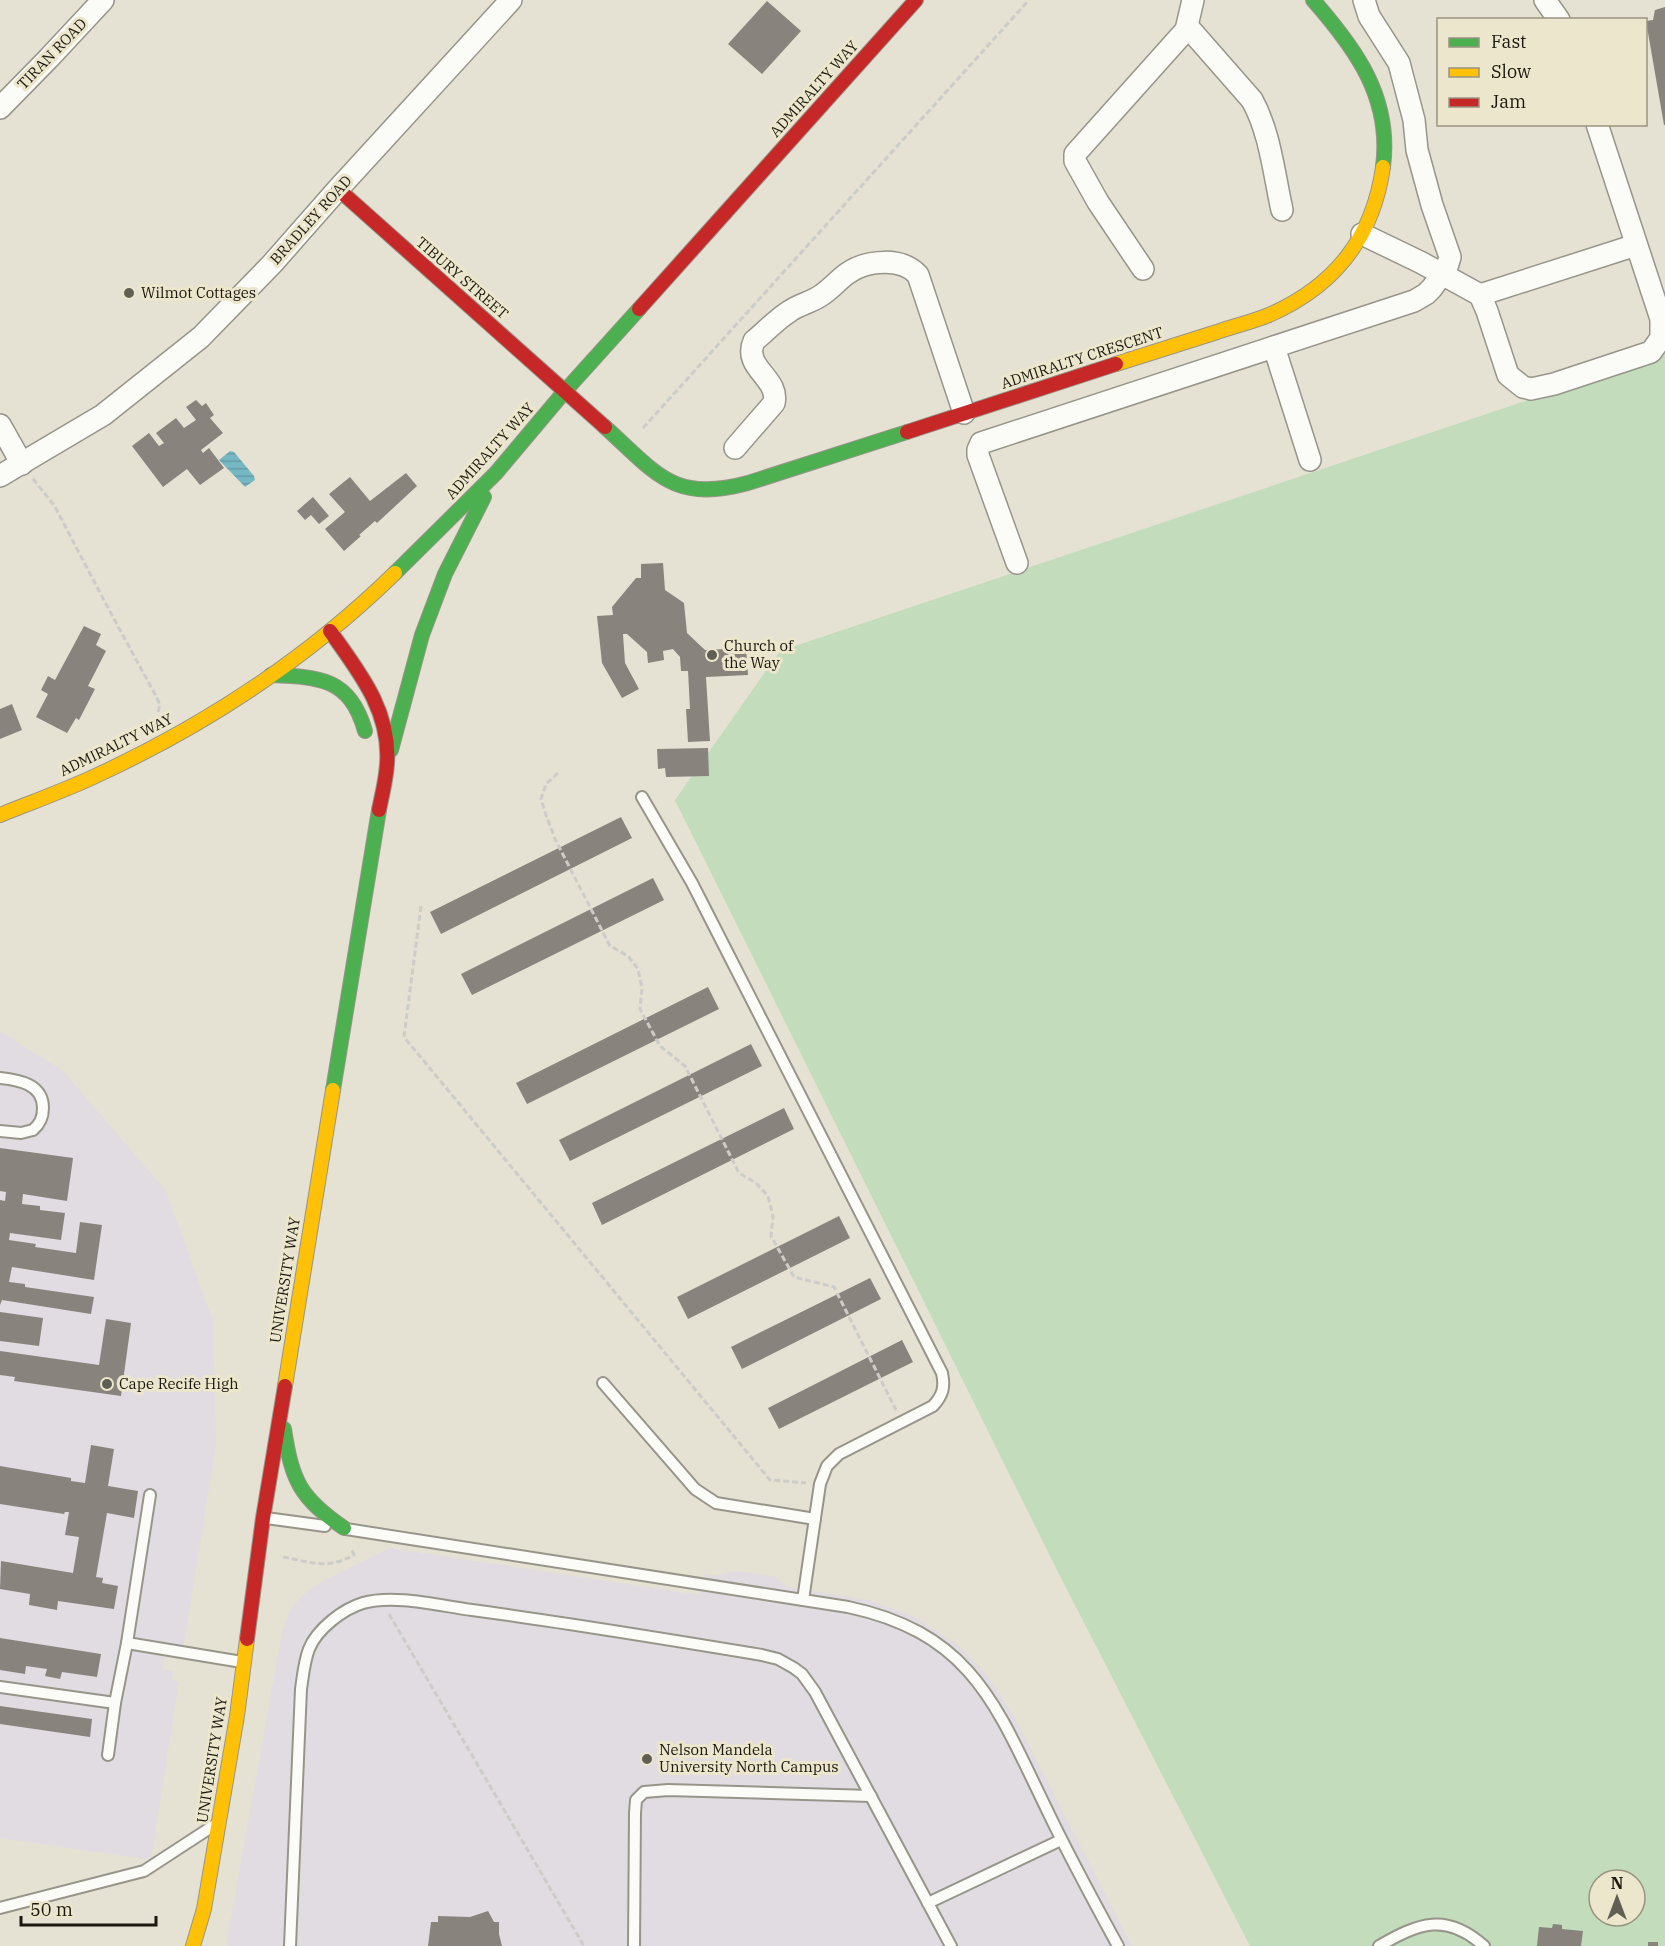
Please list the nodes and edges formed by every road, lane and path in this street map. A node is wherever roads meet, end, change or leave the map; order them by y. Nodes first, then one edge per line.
1 (103, 0) edge
2 (511, 0) edge
3 (916, 0) edge
4 (1029, 0) edge
5 (1193, 0) edge
6 (1313, 0) edge
7 (1364, 0) edge
8 (1545, 0) edge
9 (1558, 18) edge
10 (1188, 27) junction
11 (0, 108) edge
12 (1598, 126) edge
13 (338, 189) junction
14 (1282, 210) dead end
15 (1362, 234) junction
16 (1636, 246) junction
17 (1143, 269) dead end
18 (1442, 275) junction
19 (1480, 295) junction
20 (1274, 346) junction
21 (565, 391) junction
22 (964, 413) junction
23 (0, 426) edge
24 (626, 447) junction
25 (735, 448) dead end
26 (1310, 460) dead end
27 (22, 464) junction
28 (496, 474) junction
29 (0, 476) edge
30 (1017, 562) dead end
31 (330, 631) junction
32 (271, 675) junction
33 (160, 705) dead end
34 (367, 745) dead end
35 (387, 764) junction
36 (558, 773) dead end
37 (372, 776) dead end
38 (642, 797) dead end
39 (0, 815) edge
40 (377, 821) junction
41 (421, 906) dead end
42 (0, 1078) edge
43 (0, 1131) edge
44 (603, 1383) dead end
45 (282, 1402) junction
46 (902, 1422) junction
47 (820, 1484) junction
48 (150, 1495) dead end
49 (263, 1518) junction
50 (815, 1519) junction
51 (344, 1528) junction
52 (258, 1554) junction
53 (381, 1600) junction
54 (803, 1600) junction
55 (127, 1643) junction
56 (245, 1663) junction
57 (0, 1687) edge
58 (115, 1703) junction
59 (108, 1755) dead end
60 (871, 1796) junction
61 (219, 1822) junction
62 (1061, 1840) junction
63 (928, 1903) junction
64 (0, 1908) edge
65 (192, 1946) edge
66 (290, 1946) edge
67 (584, 1946) edge
68 (634, 1946) edge
69 (951, 1946) edge
70 (1118, 1946) edge
71 (1379, 1946) edge
72 (1484, 1946) edge

1 - 11 street, TIRAN ROAD
2 - 13 street, BRADLEY ROAD
3 - 21 street, ADMIRALTY WAY
4 - 24 path
5 - 10 street
6 - 15 street, ADMIRALTY CRESCENT
7 - 18 street
8 - 9 street
10 - 14 street
10 - 17 street
12 - 16 street
13 - 21 street, TIBURY STREET
13 - 27 street, BRADLEY ROAD
15 - 18 street
15 - 22 street, ADMIRALTY CRESCENT
16 - 19 street
16 - 19 street
18 - 19 street
18 - 20 street
20 - 26 street
20 - 30 street
21 - 24 street, ADMIRALTY CRESCENT
21 - 28 street, ADMIRALTY WAY
22 - 24 street, ADMIRALTY CRESCENT
22 - 25 street
23 - 27 street
27 - 29 street, BRADLEY ROAD
27 - 33 path
28 - 31 street, ADMIRALTY WAY
28 - 35 street
31 - 32 street, ADMIRALTY WAY
31 - 35 street, UNIVERSITY WAY
32 - 34 street
32 - 39 street, ADMIRALTY WAY
35 - 40 street, UNIVERSITY WAY
36 - 46 path
37 - 40 street
38 - 46 lane
40 - 45 street, UNIVERSITY WAY
41 - 47 path
42 - 43 lane
44 - 50 lane
45 - 49 street, UNIVERSITY WAY
45 - 51 street
46 - 47 lane
47 - 50 lane
48 - 55 lane
49 - 51 lane
49 - 52 street, UNIVERSITY WAY
50 - 54 lane
51 - 52 path
51 - 54 lane
52 - 56 street, UNIVERSITY WAY
53 - 60 lane
53 - 66 lane
53 - 67 path
54 - 62 lane
55 - 56 lane
55 - 58 lane
56 - 61 street, UNIVERSITY WAY
57 - 58 lane
58 - 59 lane
60 - 63 lane
60 - 68 lane
61 - 64 lane
61 - 65 street, UNIVERSITY WAY
62 - 63 lane
62 - 70 lane
63 - 69 lane
71 - 72 lane

